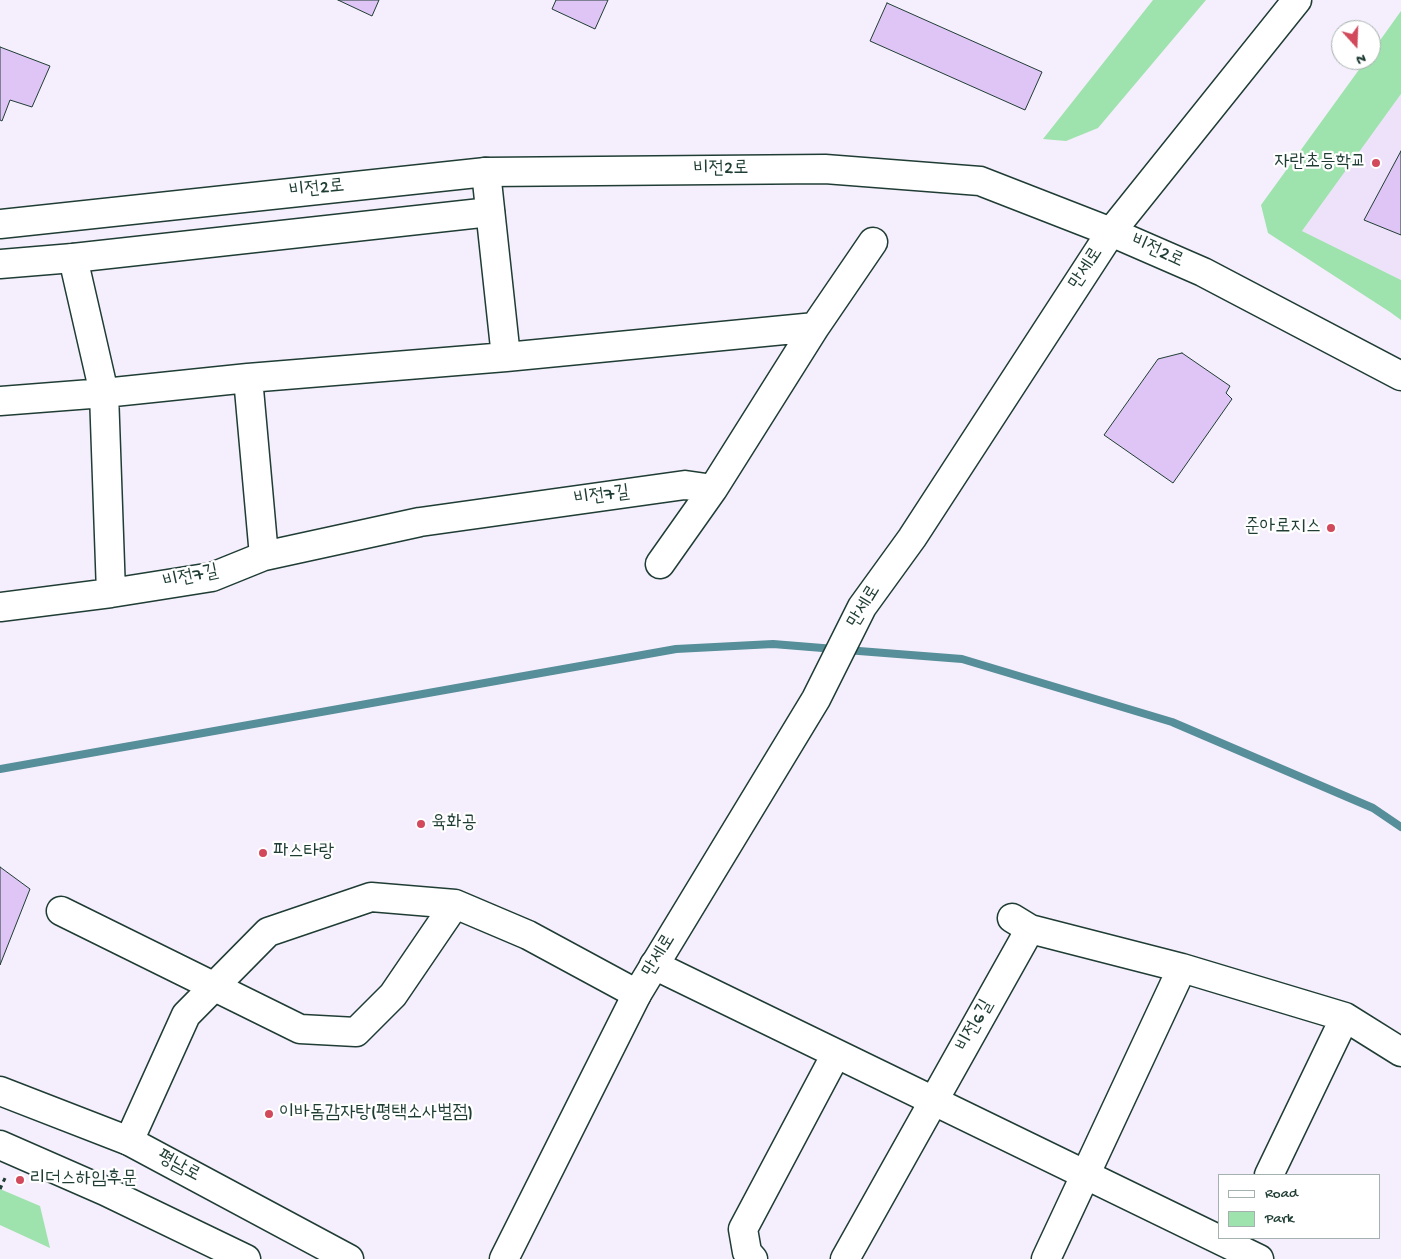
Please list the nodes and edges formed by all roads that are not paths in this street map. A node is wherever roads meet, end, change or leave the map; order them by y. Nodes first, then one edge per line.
1 (1296, 0) edge
2 (486, 172) junction
3 (490, 212) junction
4 (0, 224) edge
5 (1111, 232) junction
6 (873, 242) dead end
7 (73, 258) junction
8 (0, 264) edge
9 (815, 327) junction
10 (506, 357) junction
11 (1401, 376) edge
12 (248, 378) junction
13 (104, 392) junction
14 (0, 401) edge
15 (713, 489) junction
16 (264, 556) junction
17 (660, 564) dead end
18 (111, 593) junction
19 (0, 607) edge
20 (455, 904) junction
21 (61, 911) dead end
22 (654, 965) junction
23 (1182, 968) junction
24 (216, 986) junction
25 (637, 994) junction
26 (1346, 1017) junction
27 (1401, 1052) edge
28 (836, 1054) junction
29 (0, 1091) edge
30 (934, 1101) junction
31 (129, 1141) junction
32 (0, 1145) edge
33 (1269, 1174) edge
34 (1085, 1175) junction
35 (1234, 1248) edge
36 (246, 1259) edge
37 (349, 1259) edge
38 (504, 1259) edge
39 (753, 1259) edge
40 (845, 1259) edge
41 (1046, 1259) edge
42 (1258, 1259) edge

1 - 5 street, 만세로
2 - 3 street
2 - 4 street, 비전2로
2 - 5 street, 비전2로
3 - 7 street
3 - 10 street
5 - 11 street, 비전2로
5 - 22 street, 만세로
6 - 9 street
7 - 8 street
7 - 13 street
9 - 10 street
9 - 15 street
10 - 12 street
12 - 13 street
12 - 16 street
13 - 14 street
13 - 18 street
15 - 16 street, 비전7길
15 - 17 street
16 - 18 street, 비전7길
18 - 19 street, 비전7길
20 - 24 street
20 - 24 street
20 - 25 street
21 - 24 street
22 - 25 street, 만세로
22 - 28 street
23 - 26 street, 비전6길
23 - 30 street, 비전6길
23 - 34 street
24 - 31 street
25 - 38 street, 만세로
26 - 27 street, 비전6길
26 - 33 street
28 - 30 street
28 - 39 street
29 - 31 street, 평남로
30 - 34 street
30 - 40 street, 비전6길
31 - 37 street, 평남로
32 - 36 street
34 - 35 street
34 - 41 street
35 - 42 street

